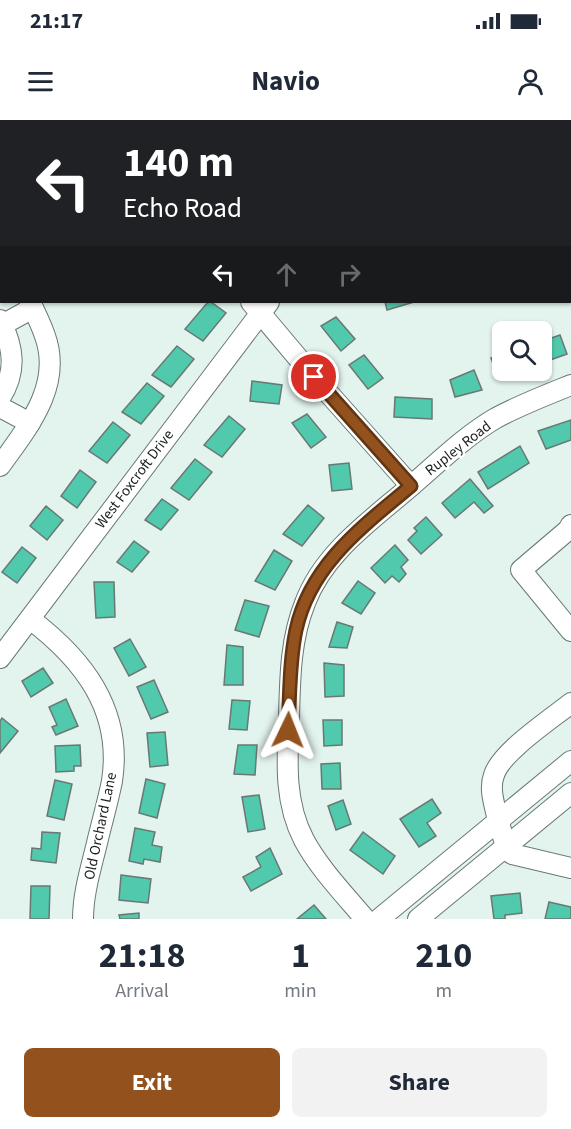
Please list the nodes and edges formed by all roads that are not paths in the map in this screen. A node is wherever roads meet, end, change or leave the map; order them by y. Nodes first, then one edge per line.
1 (32, 305) edge
2 (260, 305) edge
3 (1, 322) edge
4 (571, 385) edge
5 (0, 398) edge
6 (0, 407) edge
7 (30, 423) junction
8 (0, 466) edge
9 (411, 486) junction
10 (571, 525) edge
11 (30, 619) junction
12 (571, 631) edge
13 (0, 658) edge
14 (571, 703) edge
15 (571, 761) edge
16 (571, 793) edge
17 (498, 821) junction
18 (506, 846) junction
19 (571, 868) edge
20 (82, 919) edge
21 (365, 919) edge
22 (379, 919) edge
23 (418, 919) edge

1 - 3 street
1 - 7 street
2 - 9 street
2 - 11 street, West Foxcroft Drive
3 - 5 street
4 - 9 street, Rupley Road
6 - 7 street
7 - 8 street
9 - 21 street, Rupley Road
10 - 12 street
11 - 13 street, West Foxcroft Drive
11 - 20 street, Old Orchard Lane
14 - 17 street
15 - 17 street
16 - 18 street
17 - 18 street
17 - 22 street
18 - 19 street
18 - 23 street

